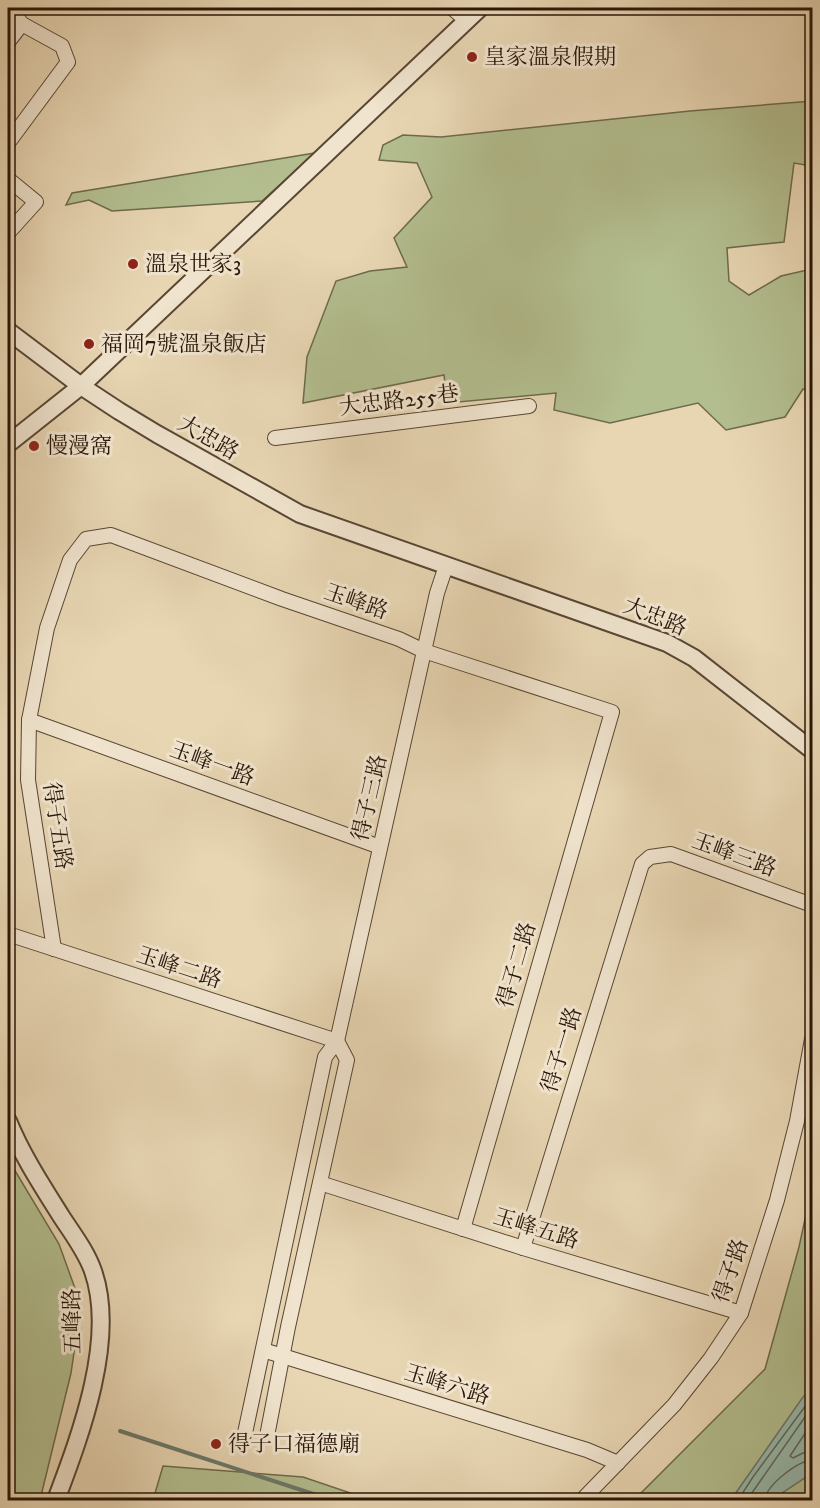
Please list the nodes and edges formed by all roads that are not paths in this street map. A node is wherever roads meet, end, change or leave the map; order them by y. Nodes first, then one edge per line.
1 (9, 8) edge
2 (452, 8) edge
3 (480, 8) edge
4 (467, 21) junction
5 (22, 24) junction
6 (8, 42) edge
7 (8, 143) edge
8 (8, 179) edge
9 (8, 233) edge
10 (8, 331) edge
11 (81, 386) junction
12 (529, 406) dead end
13 (275, 438) dead end
14 (8, 444) edge
15 (86, 539) joint
16 (446, 566) junction
17 (424, 651) junction
18 (612, 712) joint
19 (29, 720) junction
20 (813, 750) edge
21 (380, 848) junction
22 (642, 864) joint
23 (813, 905) edge
24 (8, 934) edge
25 (54, 950) junction
26 (813, 1039) edge
27 (337, 1041) junction
28 (8, 1121) edge
29 (320, 1183) junction
30 (463, 1229) junction
31 (524, 1248) junction
32 (741, 1314) junction
33 (263, 1350) junction
34 (283, 1356) junction
35 (245, 1432) dead end
36 (267, 1436) dead end
37 (618, 1463) junction
38 (56, 1500) edge
39 (582, 1500) edge

1 - 5 street
2 - 4 street
3 - 4 street
4 - 11 street
5 - 6 street
5 - 7 street
8 - 9 street
10 - 11 street, 大忠路
11 - 14 street
11 - 16 street, 大忠路
12 - 13 street, 大忠路255巷
15 - 17 street, 玉峰路
15 - 19 street, 得子五路
16 - 17 street, 得子三路
16 - 20 street, 大忠路
17 - 18 street, 玉峰路
17 - 21 street, 得子三路
18 - 30 street, 得子二路
19 - 21 street, 玉峰一路
19 - 25 street, 得子五路
21 - 27 street, 得子三路
22 - 23 street, 玉峰三路
22 - 31 street, 得子一路
24 - 25 street, 玉峰二路
25 - 27 street, 玉峰二路
26 - 32 street, 得子路
27 - 29 street
27 - 33 street
28 - 38 street, 五峰路
29 - 30 street, 玉峰五路
29 - 34 street
30 - 31 street, 玉峰五路
31 - 32 street, 玉峰五路
32 - 37 street, 得子路
33 - 34 street, 玉峰六路
33 - 35 street
34 - 36 street
34 - 37 street, 玉峰六路
37 - 39 street, 得子路

